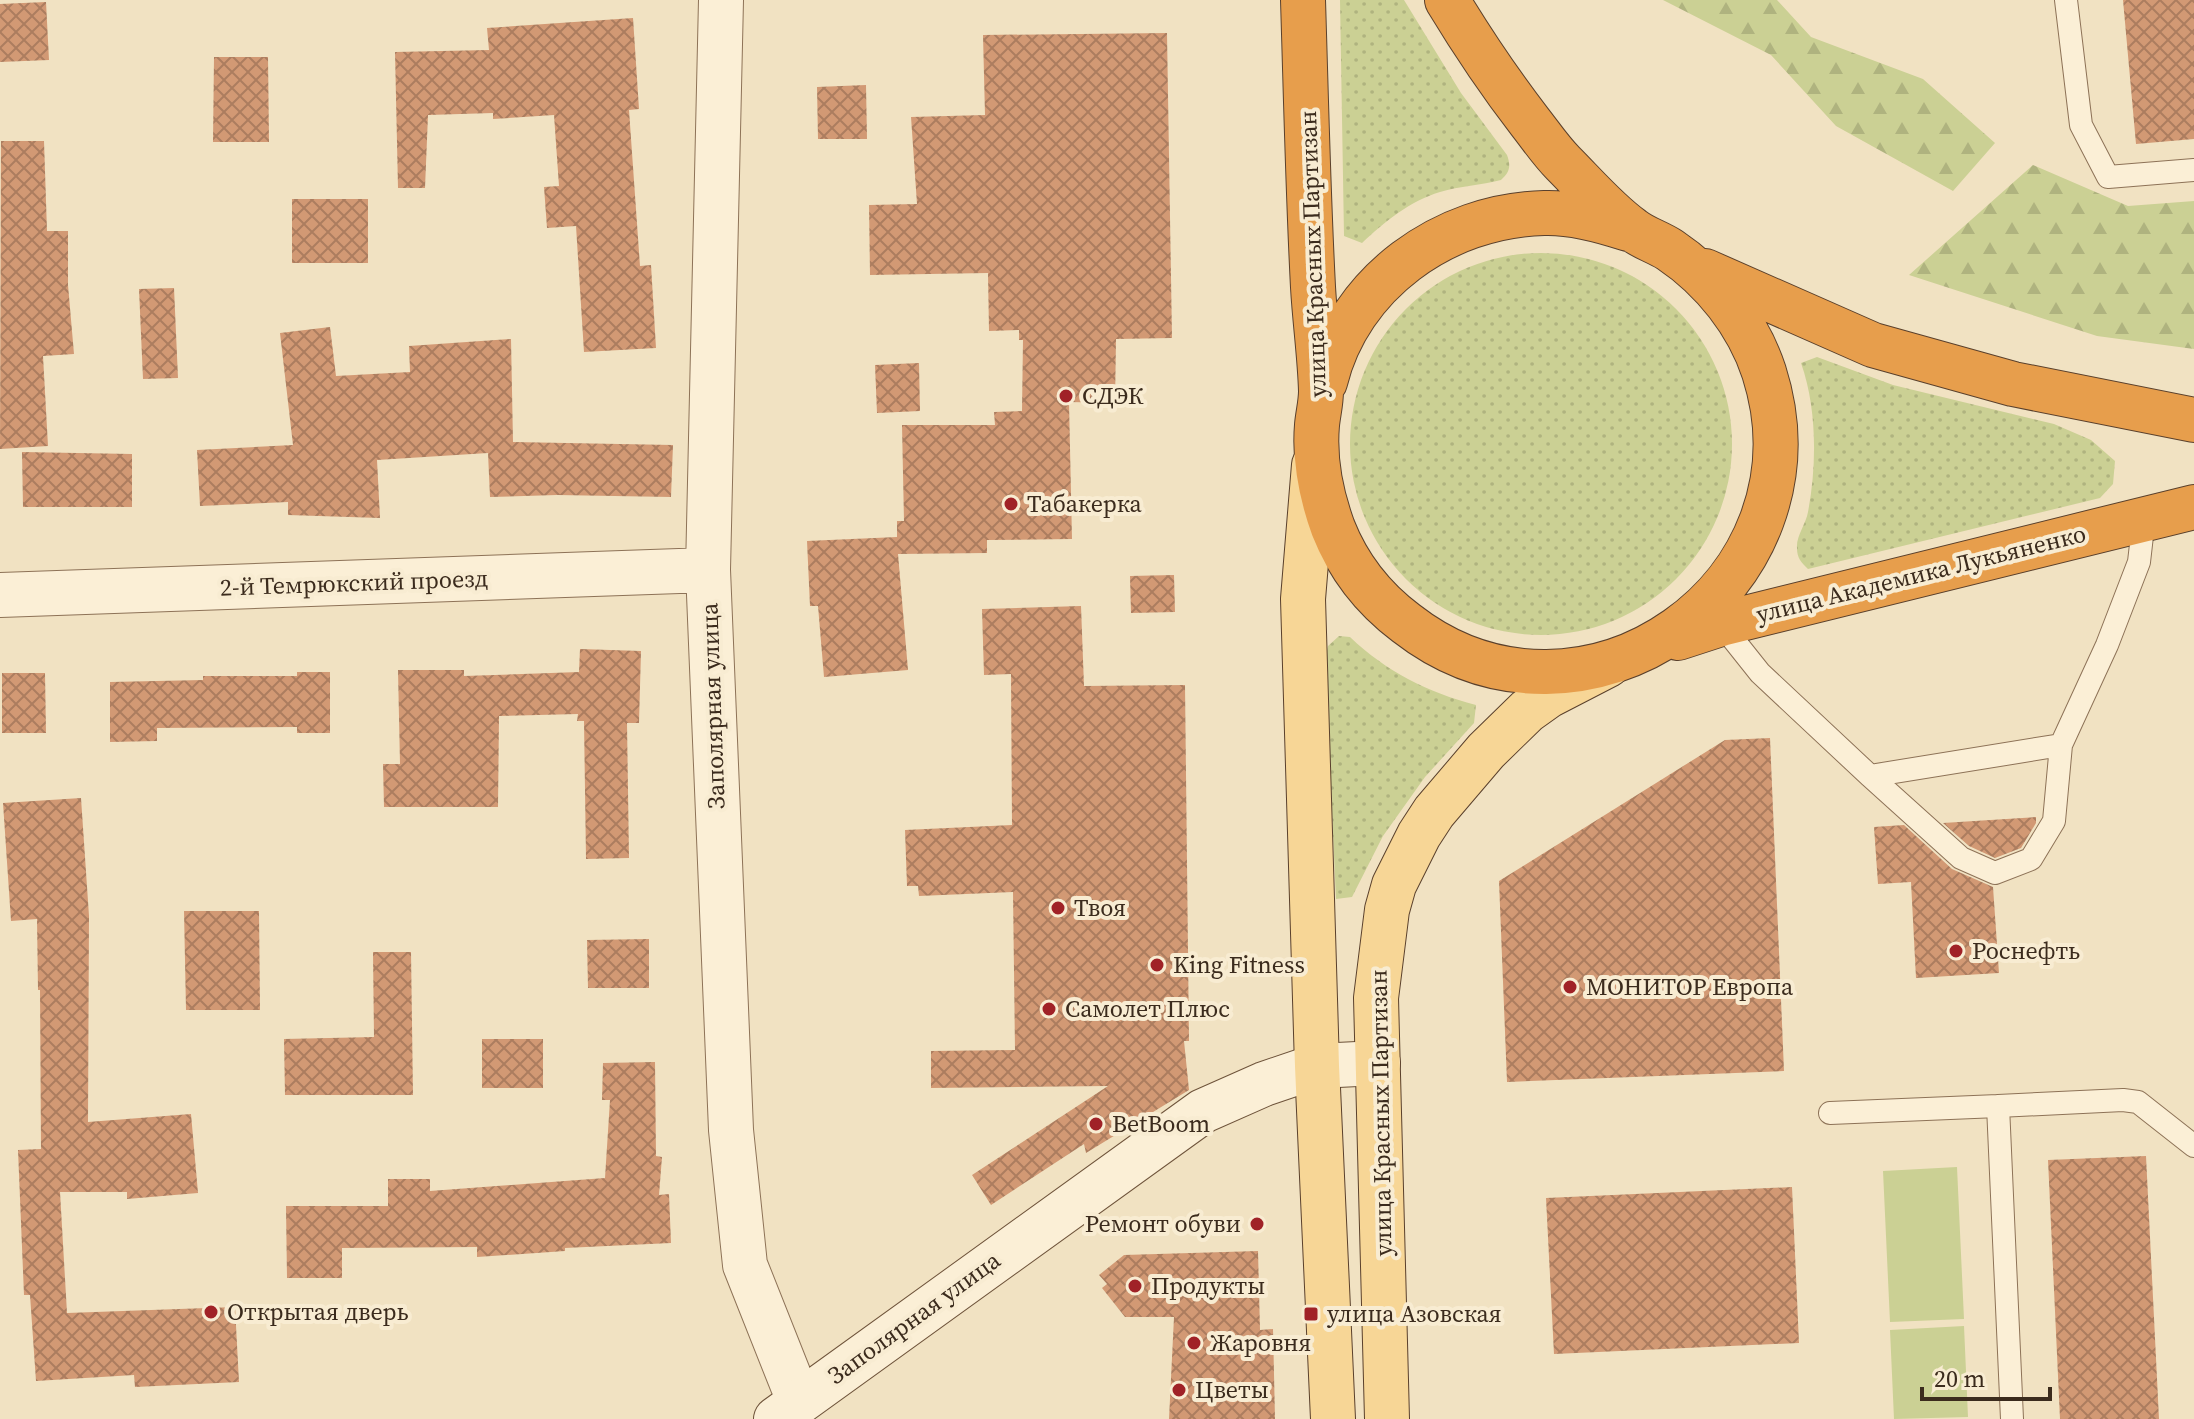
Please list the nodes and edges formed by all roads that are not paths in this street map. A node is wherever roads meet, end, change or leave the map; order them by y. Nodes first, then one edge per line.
1 (721, 0) edge
2 (1303, 0) edge
3 (1447, 0) edge
4 (2066, 0) edge
5 (2194, 170) edge
6 (1633, 230) junction
7 (1687, 263) junction
8 (1319, 411) junction
9 (2194, 420) edge
10 (2194, 507) edge
11 (2144, 518) junction
12 (708, 570) junction
13 (0, 595) edge
14 (1721, 624) junction
15 (1635, 654) junction
16 (2061, 745) junction
17 (1870, 776) junction
18 (1378, 1063) junction
19 (1317, 1066) junction
20 (1998, 1106) junction
21 (1830, 1113) dead end
22 (2194, 1146) edge
23 (787, 1410) edge
24 (1333, 1419) edge
25 (1387, 1419) edge
26 (2012, 1419) edge

1 - 12 street, Заполярная улица
2 - 8 highway, улица Красных Партизан
3 - 6 highway, улица Красных Партизан
4 - 5 lane
6 - 7 highway, улица Красных Партизан
6 - 8 highway
7 - 9 highway
7 - 15 highway, улица Красных Партизан
8 - 15 highway
8 - 19 main road, улица Красных Партизан
10 - 11 highway, улица Академика Лукьяненко
11 - 14 highway, улица Академика Лукьяненко
11 - 16 lane
12 - 13 street, 2-й Темрюкский проезд
12 - 23 street, Заполярная улица
14 - 15 highway, улица Академика Лукьяненко
14 - 17 lane
15 - 18 main road, улица Красных Партизан
16 - 17 lane
16 - 17 lane
18 - 19 street, Заполярная улица
18 - 25 main road, улица Красных Партизан
19 - 23 street, Заполярная улица
19 - 24 main road, улица Красных Партизан
20 - 21 lane
20 - 22 lane
20 - 26 lane

